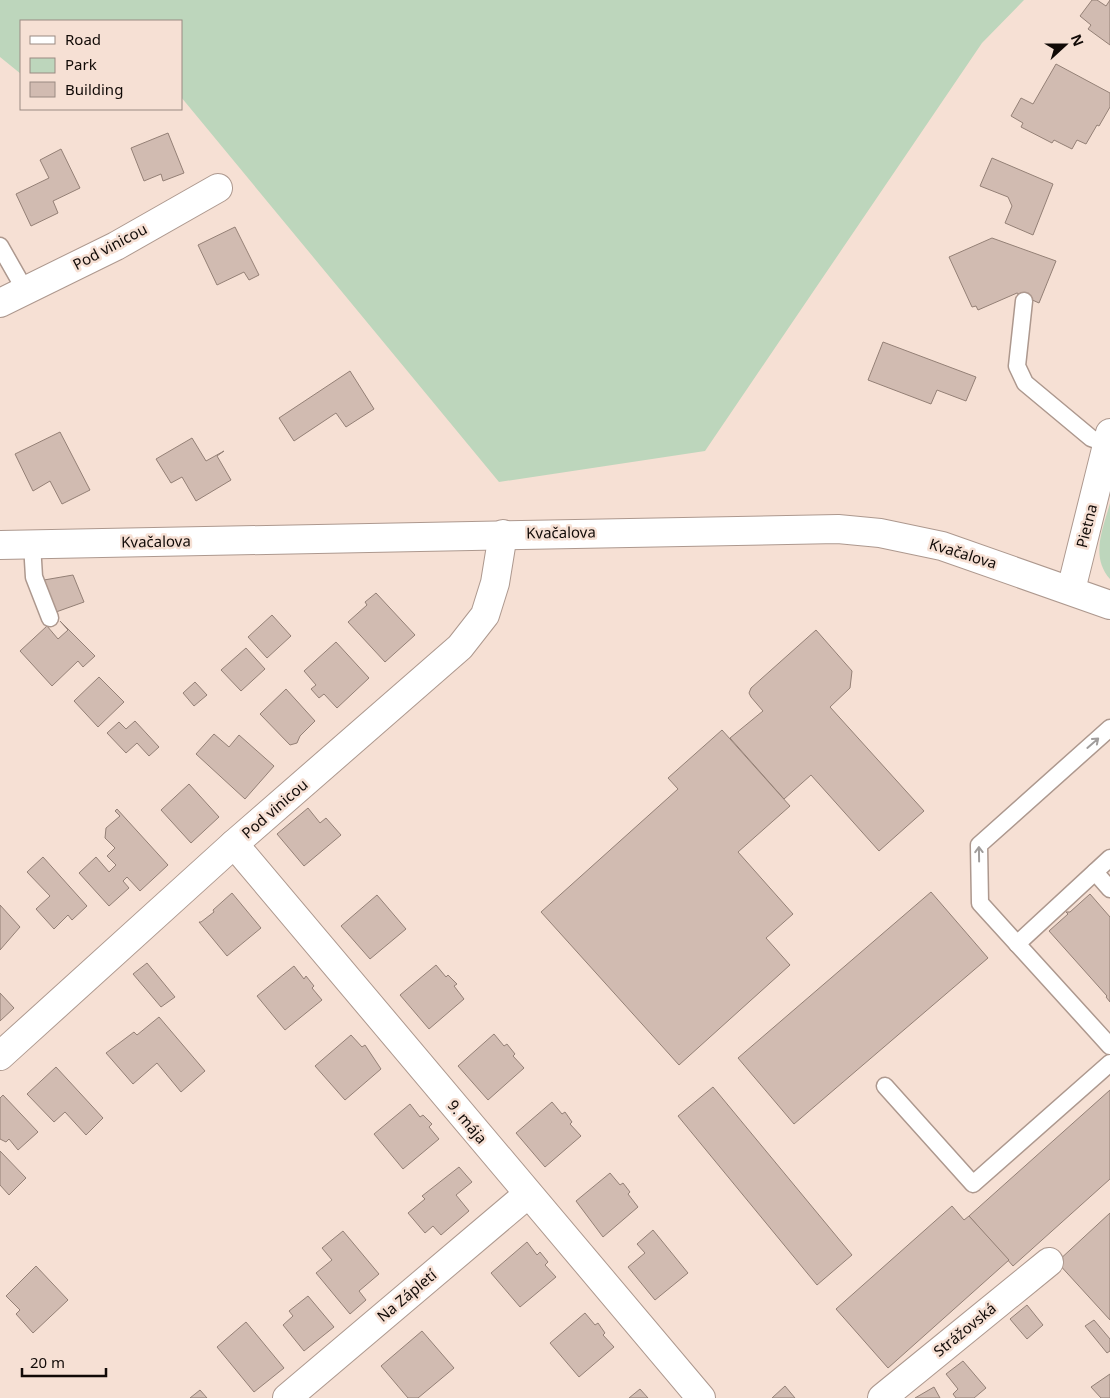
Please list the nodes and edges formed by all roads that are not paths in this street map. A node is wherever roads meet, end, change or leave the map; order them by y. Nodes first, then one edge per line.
1 (218, 188) dead end
2 (0, 246) edge
3 (25, 290) junction
4 (1024, 301) dead end
5 (0, 302) edge
6 (1109, 439) edge
7 (503, 534) junction
8 (32, 544) junction
9 (0, 545) edge
10 (1071, 590) junction
11 (1110, 604) edge
12 (50, 618) dead end
13 (1110, 728) edge
14 (234, 844) junction
15 (1110, 858) edge
16 (1095, 872) junction
17 (1110, 888) edge
18 (1017, 944) junction
19 (1110, 1046) edge
20 (0, 1056) edge
21 (1110, 1063) edge
22 (885, 1086) dead end
23 (528, 1194) junction
24 (1049, 1262) dead end
25 (287, 1398) edge
26 (701, 1398) edge
27 (882, 1398) edge

1 - 3 street, Pod vinicou
2 - 3 lane
3 - 5 street, Pod vinicou
4 - 6 lane
6 - 10 street, Pietna
7 - 8 street, Kvačalova
7 - 10 street, Kvačalova
7 - 14 street, Pod vinicou
8 - 9 street, Kvačalova
8 - 12 lane
10 - 11 street, Kvačalova
18 -> 13 lane
14 - 20 street, Pod vinicou
14 - 23 street, 9. mája
15 - 16 lane
16 - 17 lane
16 - 18 lane
18 - 19 lane
21 - 22 lane
23 - 25 street, Na Zápletí
23 - 26 street, 9. mája
24 - 27 street, Strážovská

